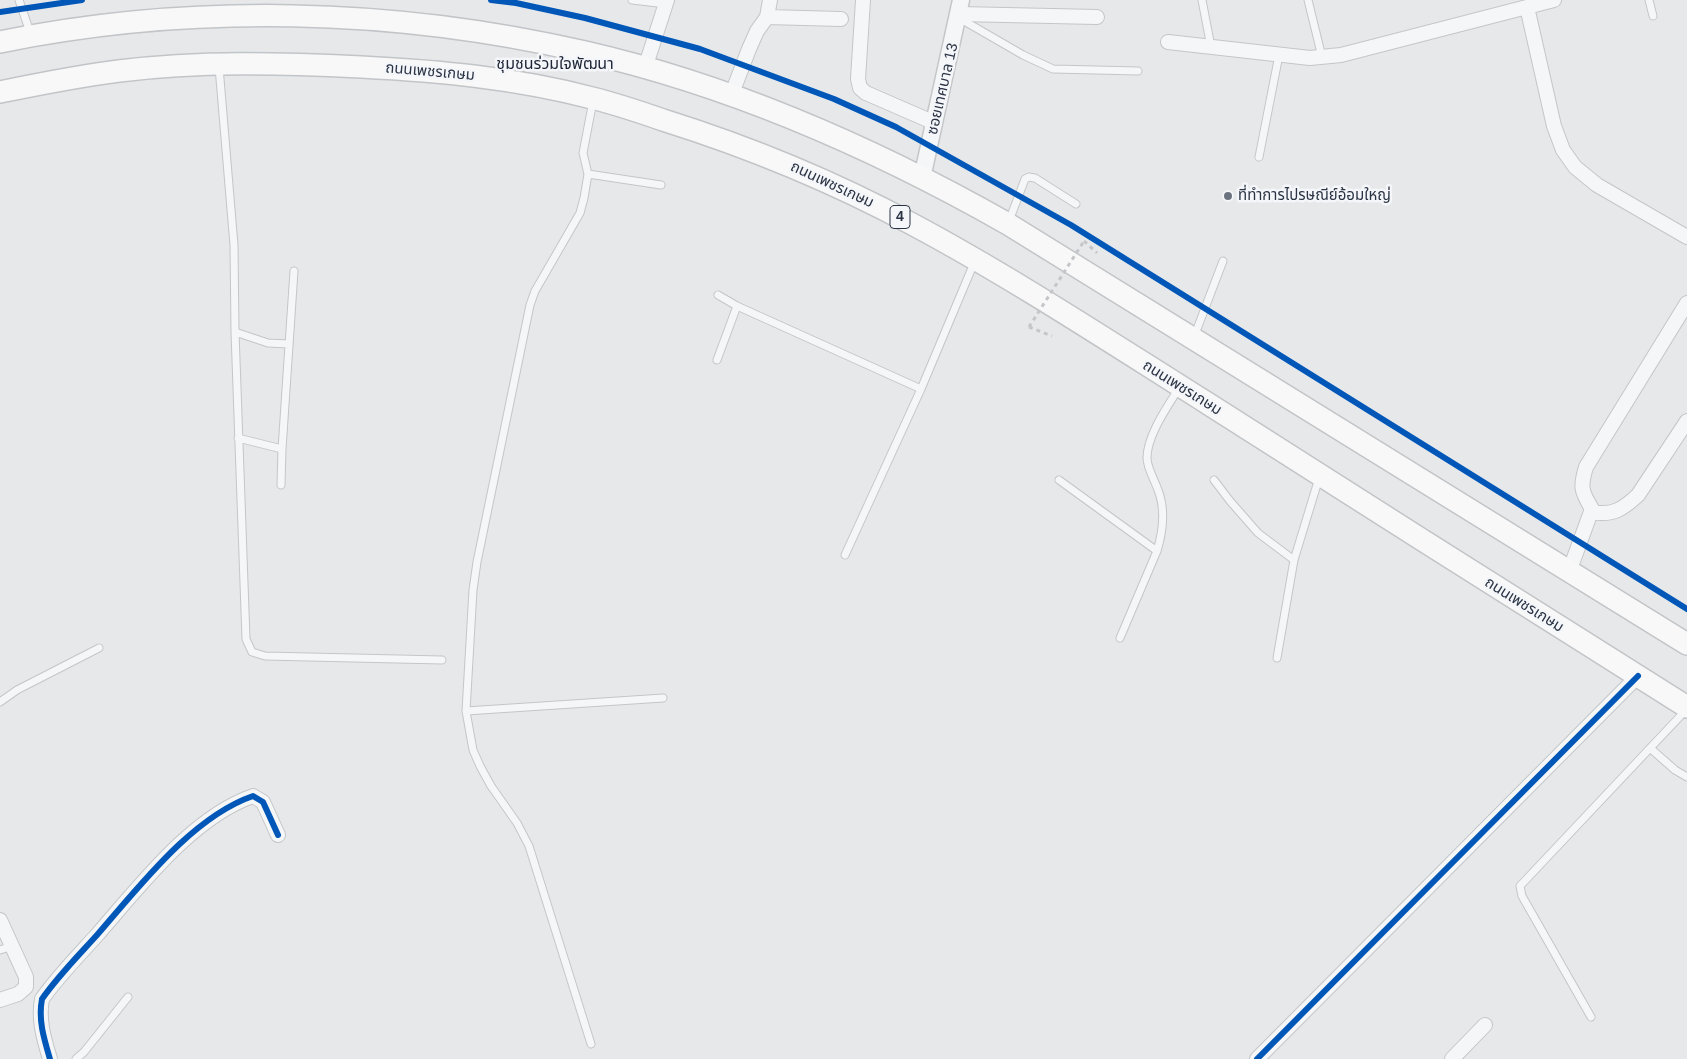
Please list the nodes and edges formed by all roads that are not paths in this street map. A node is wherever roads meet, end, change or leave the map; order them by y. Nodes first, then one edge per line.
1 (19, 0) edge
2 (632, 0) edge
3 (770, 0) edge
4 (863, 0) edge
5 (1202, 0) edge
6 (1308, 0) edge
7 (1554, 0) edge
8 (1649, 0) edge
9 (667, 2) edge
10 (1526, 7) junction
11 (960, 11) edge
12 (1653, 16) dead end
13 (767, 17) junction
14 (1097, 17) dead end
15 (841, 19) dead end
16 (31, 36) junction
17 (0, 42) edge
18 (1168, 42) dead end
19 (1211, 48) junction
20 (1279, 55) junction
21 (1322, 57) junction
22 (219, 64) junction
23 (645, 68) junction
24 (1138, 71) dead end
25 (0, 92) edge
26 (731, 96) junction
27 (594, 98) junction
28 (936, 123) junction
29 (1259, 157) dead end
30 (588, 174) junction
31 (922, 178) junction
32 (661, 186) dead end
33 (1076, 204) dead end
34 (1008, 224) junction
35 (1687, 237) edge
36 (975, 260) junction
37 (1223, 260) dead end
38 (294, 271) dead end
39 (718, 295) dead end
40 (1687, 303) edge
41 (737, 306) junction
42 (235, 332) junction
43 (1194, 338) junction
44 (289, 344) junction
45 (717, 360) dead end
46 (1180, 386) junction
47 (922, 389) junction
48 (1687, 421) edge
49 (238, 438) junction
50 (282, 449) junction
51 (1320, 475) junction
52 (1059, 480) dead end
53 (1214, 480) dead end
54 (281, 485) dead end
55 (1592, 512) junction
56 (1157, 551) junction
57 (845, 555) dead end
58 (1294, 560) junction
59 (1569, 572) junction
60 (1120, 638) dead end
61 (1687, 644) edge
62 (99, 648) dead end
63 (1277, 658) dead end
64 (442, 660) dead end
65 (1638, 676) junction
66 (663, 698) dead end
67 (0, 702) edge
68 (1687, 708) edge
69 (466, 711) junction
70 (1650, 748) junction
71 (1687, 777) edge
72 (278, 835) dead end
73 (0, 920) edge
74 (6, 948) edge
75 (26, 987) junction
76 (128, 997) dead end
77 (42, 999) junction
78 (0, 1000) edge
79 (1591, 1017) dead end
80 (1485, 1025) dead end
81 (591, 1044) dead end
82 (50, 1059) edge
83 (76, 1059) edge
84 (1257, 1059) edge
85 (1452, 1059) edge

1 - 16 lane
2 - 9 lane
3 - 13 street
4 - 28 street
5 - 19 lane
6 - 21 lane
7 - 10 street
8 - 12 lane
9 - 23 street
10 - 21 street
10 - 35 street
11 - 14 street
11 - 24 lane
11 - 28 street, ซอยเทศบาล 13
13 - 15 street
13 - 26 street
16 - 17 main road
16 - 23 main road
18 - 19 street
19 - 20 street
20 - 21 street
20 - 29 lane
22 - 25 main road, ถนนเพชรเกษม / 4
22 - 27 main road, ถนนเพชรเกษม / 4
22 - 42 lane
23 - 26 main road
26 - 31 main road
27 - 30 lane
27 - 36 main road, ถนนเพชรเกษม / 4
28 - 31 street, ซอยเทศบาล 13
30 - 32 lane
30 - 69 lane
31 - 34 main road
33 - 34 lane
34 - 43 main road
36 - 46 main road, ถนนเพชรเกษม / 4
36 - 47 lane
37 - 43 lane
38 - 44 lane
39 - 41 lane
40 - 55 street
41 - 45 lane
41 - 47 lane
42 - 44 lane
42 - 49 lane
43 - 59 main road
44 - 50 lane
46 - 51 main road, ถนนเพชรเกษม / 4
46 - 56 lane
47 - 57 lane
48 - 55 street
49 - 50 lane
49 - 64 lane
50 - 54 lane
51 - 58 lane
51 - 65 main road, ถนนเพชรเกษม / 4
52 - 56 lane
53 - 58 lane
55 - 59 street
56 - 60 lane
58 - 63 lane
59 - 61 main road
62 - 67 lane
65 - 68 main road, ถนนเพชรเกษม / 4
65 - 84 street
66 - 69 lane
68 - 70 lane
69 - 81 lane
70 - 71 lane
70 - 79 lane
72 - 77 street
73 - 74 street
74 - 75 street
75 - 77 street
75 - 78 street
76 - 83 lane
77 - 82 street
80 - 85 street

